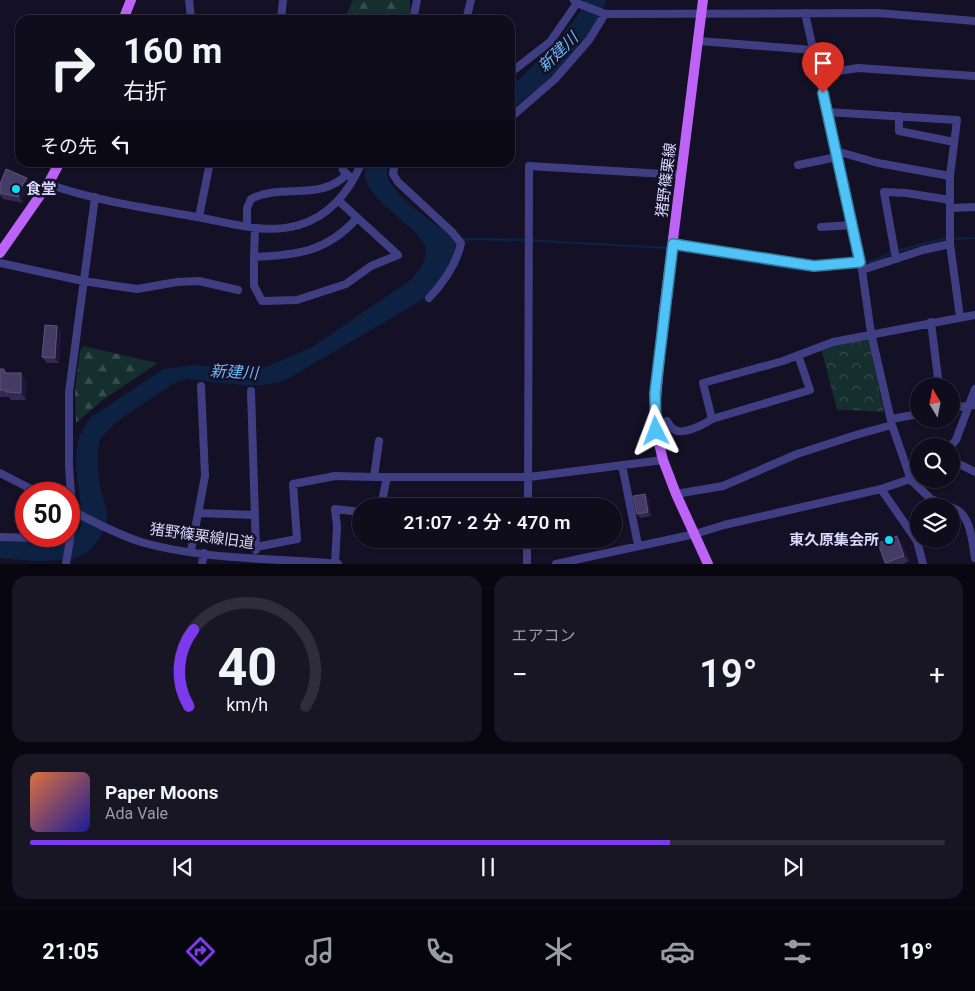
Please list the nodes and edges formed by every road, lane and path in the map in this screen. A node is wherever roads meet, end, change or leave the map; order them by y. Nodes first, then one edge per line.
1 (131, 0) edge
2 (189, 0) edge
3 (283, 0) edge
4 (417, 0) edge
5 (471, 0) edge
6 (703, 0) edge
7 (576, 2) edge
8 (804, 13) junction
9 (605, 14) junction
10 (702, 14) junction
11 (125, 15) edge
12 (191, 15) edge
13 (282, 15) edge
14 (414, 15) edge
15 (467, 15) edge
16 (975, 21) edge
17 (699, 41) junction
18 (813, 50) junction
19 (515, 69) edge
20 (819, 74) junction
21 (975, 76) edge
22 (827, 112) junction
23 (515, 114) edge
24 (899, 116) junction
25 (954, 142) junction
26 (836, 154) junction
27 (798, 165) dead end
28 (57, 167) edge
29 (209, 167) edge
30 (342, 167) edge
31 (360, 167) edge
32 (394, 167) edge
33 (347, 174) junction
34 (682, 175) junction
35 (950, 176) junction
36 (354, 180) junction
37 (48, 184) junction
38 (95, 197) junction
39 (339, 202) junction
40 (950, 204) junction
41 (975, 207) edge
42 (199, 217) junction
43 (357, 218) junction
44 (852, 225) junction
45 (247, 226) junction
46 (821, 227) dead end
47 (255, 228) junction
48 (673, 244) junction
49 (950, 244) junction
50 (0, 253) edge
51 (254, 257) junction
52 (896, 258) junction
53 (0, 263) edge
54 (861, 266) junction
55 (83, 280) junction
56 (238, 290) dead end
57 (429, 298) dead end
58 (975, 315) edge
59 (960, 317) junction
60 (931, 322) junction
61 (871, 333) junction
62 (798, 355) junction
63 (938, 378) edge
64 (201, 386) dead end
65 (975, 389) edge
66 (251, 390) dead end
67 (973, 405) edge
68 (960, 407) edge
69 (910, 417) edge
70 (712, 420) junction
71 (667, 421) dead end
72 (891, 422) junction
73 (957, 438) edge
74 (379, 441) dead end
75 (663, 460) junction
76 (960, 464) edge
77 (622, 465) junction
78 (975, 472) edge
79 (0, 473) edge
80 (374, 477) junction
81 (386, 477) junction
82 (529, 477) junction
83 (910, 477) edge
84 (910, 480) edge
85 (18, 482) edge
86 (69, 482) edge
87 (919, 488) edge
88 (881, 489) junction
89 (676, 494) junction
90 (382, 498) edge
91 (528, 498) edge
92 (929, 498) edge
93 (352, 511) edge
94 (960, 511) edge
95 (198, 513) junction
96 (80, 515) edge
97 (255, 516) junction
98 (972, 525) edge
99 (695, 534) junction
100 (0, 537) edge
101 (15, 537) edge
102 (638, 545) junction
103 (69, 547) edge
104 (256, 547) junction
105 (527, 548) edge
106 (191, 551) junction
107 (204, 553) junction
108 (257, 558) junction
109 (975, 558) edge
110 (314, 562) edge
111 (975, 562) edge
112 (337, 563) edge
113 (66, 564) edge
114 (202, 564) edge
115 (527, 564) edge
116 (556, 564) edge
117 (708, 564) edge
118 (923, 564) edge
119 (970, 564) edge

1 - 11 main road
2 - 12 street
3 - 13 street
4 - 14 street
5 - 15 street
6 - 10 main road, 猪野篠栗線
7 - 9 street
7 - 19 street
8 - 10 street
8 - 16 street
8 - 18 street
9 - 10 street
9 - 23 street
10 - 17 main road, 猪野篠栗線
17 - 18 street
17 - 34 main road, 猪野篠栗線
18 - 20 street
20 - 21 street
20 - 22 street
22 - 24 street
22 - 26 street
24 - 25 street
24 - 25 street
25 - 35 street
26 - 27 street
26 - 35 street
26 - 44 street
28 - 37 main road
29 - 42 street
30 - 33 street
31 - 36 street
32 - 57 street
33 - 36 street
33 - 45 street
34 - 48 main road, 猪野篠栗線
34 - 82 street
35 - 40 street
36 - 39 street
37 - 38 street
37 - 50 main road
38 - 42 street
38 - 55 street
39 - 43 street
39 - 47 street
40 - 41 street
40 - 49 street
40 - 52 street
42 - 45 street
43 - 51 street
43 - 51 street
44 - 46 street
44 - 54 street
45 - 47 street
47 - 51 street
48 - 54 street
48 - 75 main road, 猪野篠栗線
49 - 52 street
49 - 59 street
52 - 54 street
53 - 55 street
54 - 61 street
55 - 56 street
55 - 86 street
58 - 59 street
59 - 60 street
60 - 61 street
60 - 63 street
61 - 62 street
61 - 72 street
62 - 70 street
62 - 70 street
64 - 95 street
65 - 67 street
66 - 97 street
67 - 68 street
67 - 73 street
69 - 72 street
70 - 71 street
72 - 83 street
72 - 89 street
74 - 80 street
75 - 77 street
75 - 89 main road, 猪野篠栗線
76 - 78 street
77 - 82 street
77 - 102 street
79 - 85 street
80 - 81 street
80 - 104 street
81 - 82 street
81 - 90 street
82 - 91 street
84 - 88 street
87 - 92 street
88 - 99 street
88 - 118 street
89 - 99 main road, 猪野篠栗線
93 - 112 street
94 - 98 street
95 - 97 street
95 - 106 street
96 - 106 street, 猪野篠栗線旧道
97 - 104 street
98 - 109 street
99 - 102 street
99 - 117 main road, 猪野篠栗線
100 - 101 street
102 - 116 street
103 - 113 street
104 - 108 street
105 - 115 street
106 - 107 street, 猪野篠栗線旧道
107 - 108 street, 猪野篠栗線旧道
107 - 114 street
108 - 110 street, 猪野篠栗線旧道
110 - 112 street, 猪野篠栗線旧道
111 - 119 street

